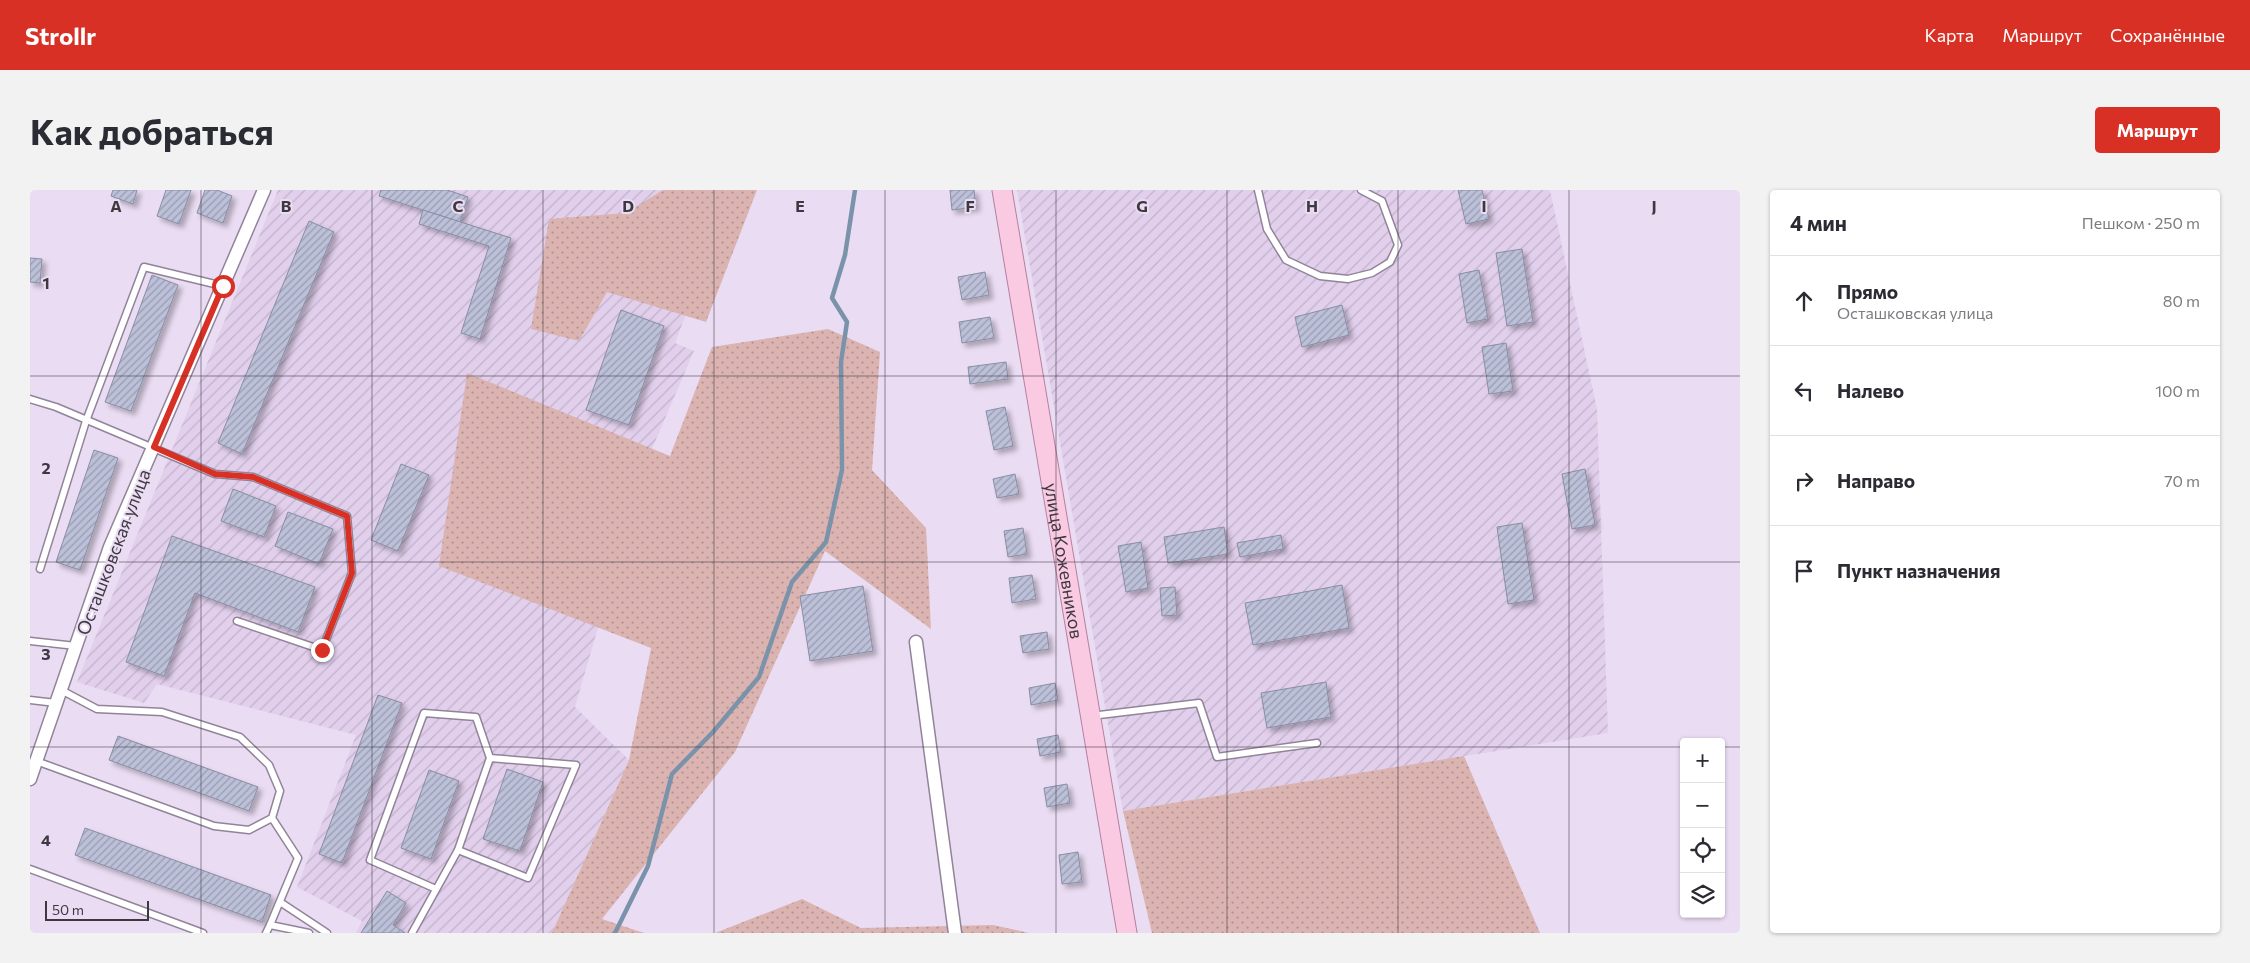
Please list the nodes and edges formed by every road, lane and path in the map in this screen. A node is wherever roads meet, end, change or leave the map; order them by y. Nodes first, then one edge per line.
1 (264, 190) edge
2 (1002, 190) edge
3 (1258, 190) edge
4 (1361, 190) edge
5 (223, 286) junction
6 (30, 399) edge
7 (86, 421) junction
8 (154, 447) junction
9 (40, 568) dead end
10 (237, 621) dead end
11 (30, 641) edge
12 (916, 642) dead end
13 (76, 646) junction
14 (61, 690) junction
15 (30, 700) edge
16 (56, 703) junction
17 (1090, 716) junction
18 (1317, 743) dead end
19 (490, 758) junction
20 (36, 761) junction
21 (30, 779) edge
22 (272, 818) junction
23 (458, 850) junction
24 (30, 869) edge
25 (436, 889) junction
26 (280, 902) junction
27 (270, 926) junction
28 (203, 933) edge
29 (266, 933) edge
30 (309, 933) edge
31 (327, 933) edge
32 (412, 933) edge
33 (955, 933) edge
34 (1126, 933) edge

1 - 5 street, Осташковская улица
2 - 17 main road, улица Кожевников
3 - 4 lane
5 - 7 lane
5 - 8 street, Осташковская улица
6 - 7 lane
7 - 8 lane
7 - 9 lane
8 - 10 lane
8 - 13 street, Осташковская улица
11 - 13 lane
12 - 33 street
13 - 14 street, Осташковская улица
14 - 16 street, Осташковская улица
14 - 22 lane
15 - 16 lane
16 - 20 street, Осташковская улица
17 - 18 lane
17 - 34 main road, улица Кожевников
19 - 23 lane
19 - 23 lane
19 - 25 lane
20 - 21 street, Осташковская улица
20 - 22 lane
22 - 26 lane
23 - 25 lane
24 - 28 lane
25 - 32 lane
26 - 27 lane
26 - 31 lane
27 - 29 lane
27 - 30 lane

